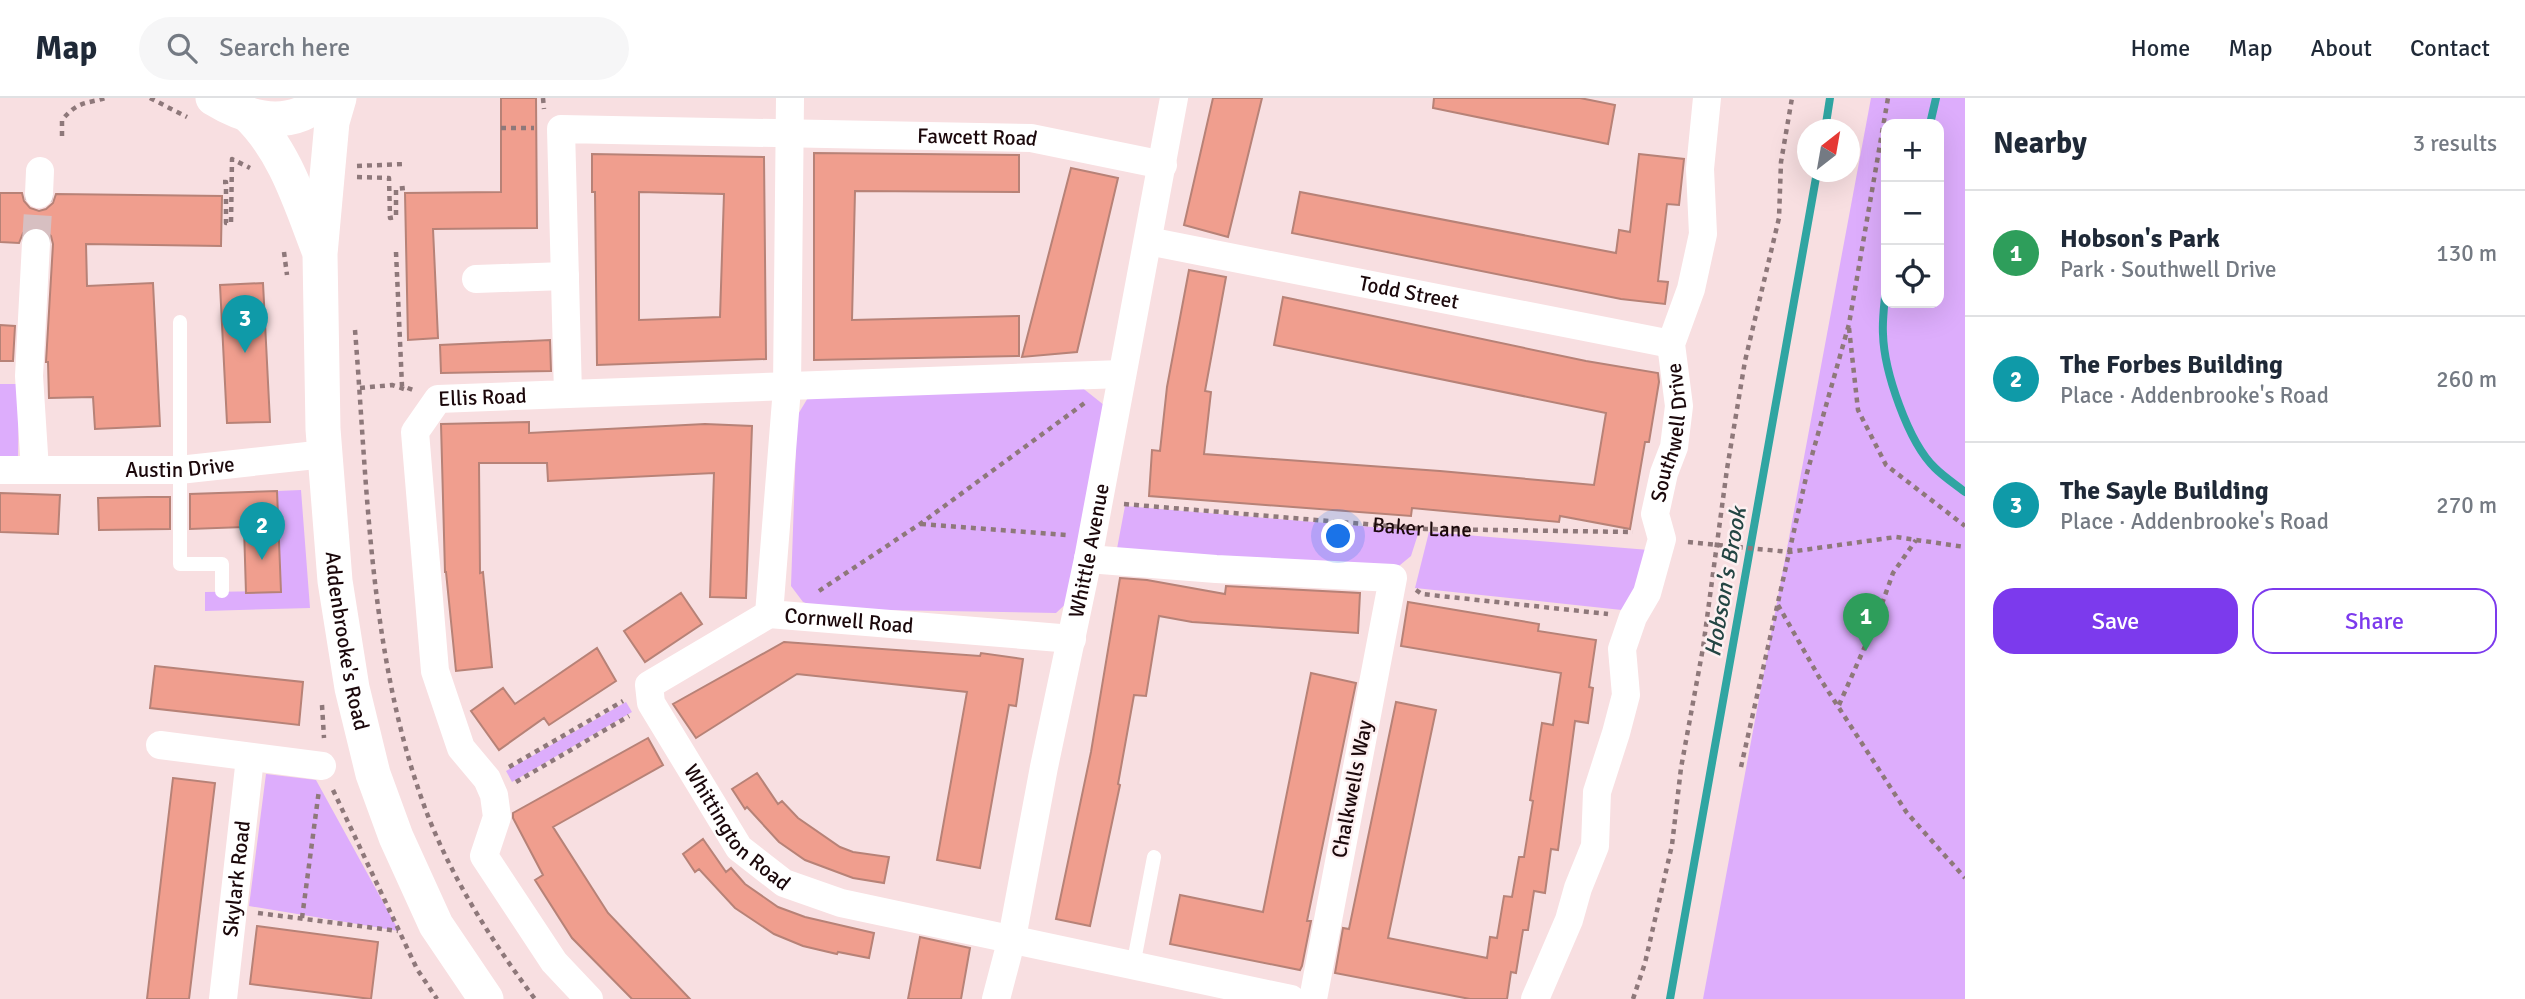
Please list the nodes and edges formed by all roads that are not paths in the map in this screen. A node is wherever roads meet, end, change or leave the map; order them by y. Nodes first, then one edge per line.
1 (325, 98) edge
2 (339, 98) edge
3 (790, 98) edge
4 (1174, 98) edge
5 (1707, 98) edge
6 (203, 109) edge
7 (247, 114) junction
8 (790, 134) junction
9 (1163, 165) junction
10 (1148, 241) junction
11 (36, 243) tunnel mouth
12 (320, 254) junction
13 (565, 276) junction
14 (476, 279) dead end
15 (180, 322) dead end
16 (1671, 344) junction
17 (1122, 374) junction
18 (787, 388) junction
19 (568, 394) junction
20 (325, 454) junction
21 (0, 470) edge
22 (35, 470) junction
23 (179, 470) junction
24 (1091, 548) junction
25 (222, 591) dead end
26 (769, 614) junction
27 (1072, 639) junction
28 (160, 745) dead end
29 (250, 758) junction
30 (322, 766) road end
31 (1154, 857) dead end
32 (1012, 938) junction
33 (1133, 966) junction
34 (223, 999) edge
35 (486, 999) edge
36 (589, 999) edge
37 (996, 999) edge
38 (1291, 999) edge
39 (1312, 999) edge
40 (1535, 999) edge

1 - 7 street
2 - 12 street, Addenbrooke's Road
3 - 8 street, Cornwell Road
4 - 9 street, Whittle Avenue
5 - 16 street, Southwell Drive
6 - 7 street
7 - 12 street, Addenbrooke's Road
8 - 9 street, Fawcett Road
8 - 13 street
8 - 18 street, Cornwell Road
9 - 10 street, Whittle Avenue
10 - 16 street, Todd Street
10 - 17 street, Whittle Avenue
11 - 22 street
12 - 20 street, Addenbrooke's Road
13 - 14 street
13 - 19 street
15 - 23 lane
16 - 40 street, Southwell Drive
17 - 18 street
17 - 24 street, Whittle Avenue
18 - 19 street
18 - 26 street, Cornwell Road
19 - 36 street, Ellis Road
20 - 23 street, Austin Drive
20 - 35 street, Addenbrooke's Road
21 - 22 street, Austin Drive
22 - 23 street, Austin Drive
23 - 25 lane
24 - 27 street, Whittle Avenue
24 - 39 street, Chalkwells Way
26 - 27 street, Cornwell Road
26 - 32 street, Whittington Road
27 - 32 street, Whittle Avenue
28 - 29 street
29 - 30 street
29 - 34 street, Skylark Road
31 - 33 lane
32 - 33 street
32 - 37 street, Whittle Avenue
33 - 38 street

